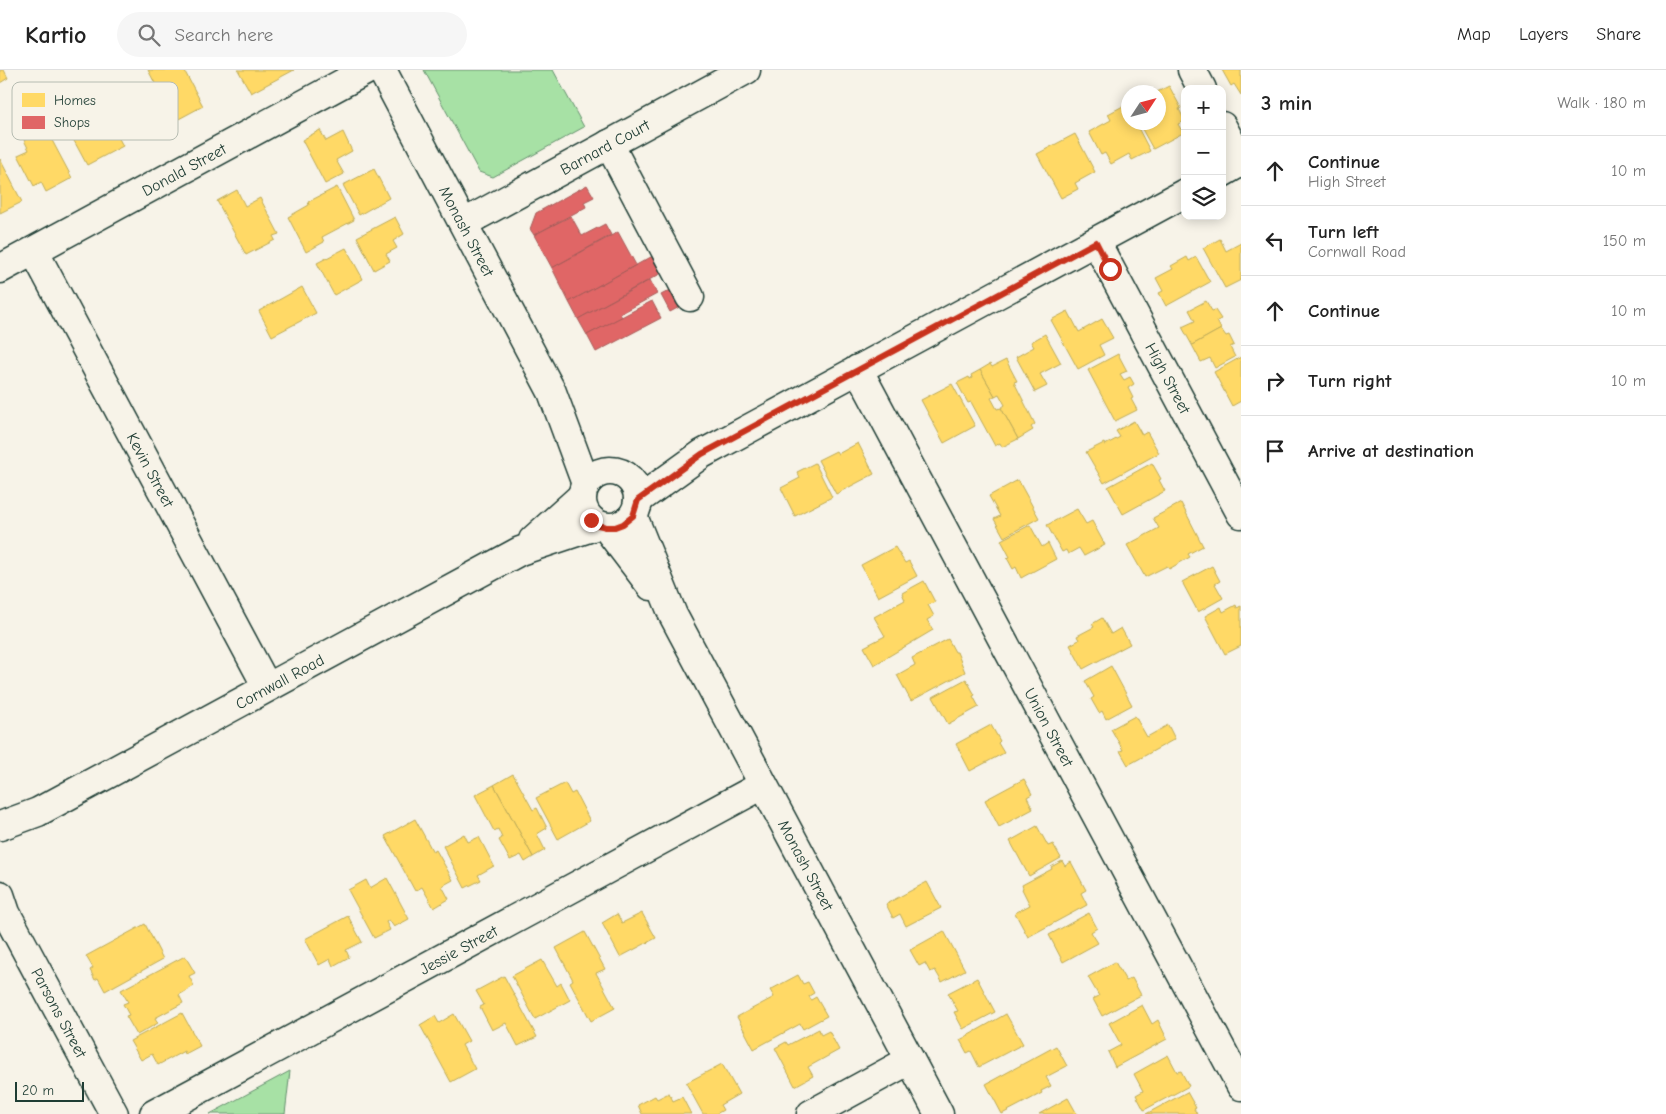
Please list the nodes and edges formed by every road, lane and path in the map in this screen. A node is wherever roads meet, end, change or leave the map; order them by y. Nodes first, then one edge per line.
1 (368, 70) edge
2 (382, 70) edge
3 (746, 70) edge
4 (1192, 70) edge
5 (1200, 85) edge
6 (1224, 130) edge
7 (609, 144) junction
8 (1241, 162) edge
9 (1226, 171) edge
10 (1181, 195) edge
11 (464, 223) junction
12 (1096, 242) junction
13 (34, 251) junction
14 (0, 269) edge
15 (690, 297) dead end
16 (858, 369) junction
17 (702, 454) junction
18 (601, 482) junction
19 (635, 508) junction
20 (1241, 514) edge
21 (602, 526) junction
22 (520, 551) junction
23 (673, 615) junction
24 (267, 687) junction
25 (763, 785) junction
26 (38, 812) junction
27 (0, 826) edge
28 (0, 841) edge
29 (2, 904) edge
30 (910, 1060) junction
31 (1241, 1086) edge
32 (114, 1114) edge
33 (154, 1114) edge
34 (811, 1114) edge
35 (939, 1114) edge

1 - 13 street, Donald Street
2 - 11 street, Monash Street
3 - 7 street, Barnard Court
4 - 5 street
6 - 8 street
7 - 11 street, Barnard Court
7 - 15 street
8 - 9 street
10 - 12 street, Cornwall Road
11 - 18 street, Monash Street
12 - 16 street, Cornwall Road
12 - 20 street, High Street
13 - 14 street, Donald Street
13 - 24 street, Kevin Street
16 - 17 street, Cornwall Road
16 - 31 street, Union Street
17 - 18 street, Cornwall Road
17 - 19 street, Cornwall Road
18 - 19 street
18 - 21 street
18 - 22 street, Cornwall Road
19 - 21 street
19 - 23 street, Monash Street
21 - 22 street, Cornwall Road
21 - 23 street, Monash Street
22 - 24 street, Cornwall Road
23 - 25 street, Monash Street
24 - 26 street, Cornwall Road
25 - 30 street, Monash Street
25 - 33 street, Jessie Street
26 - 27 street, Cornwall Road
26 - 28 street, Cornwall Road
29 - 32 street, Parsons Street
30 - 34 street
30 - 35 street, Monash Street

